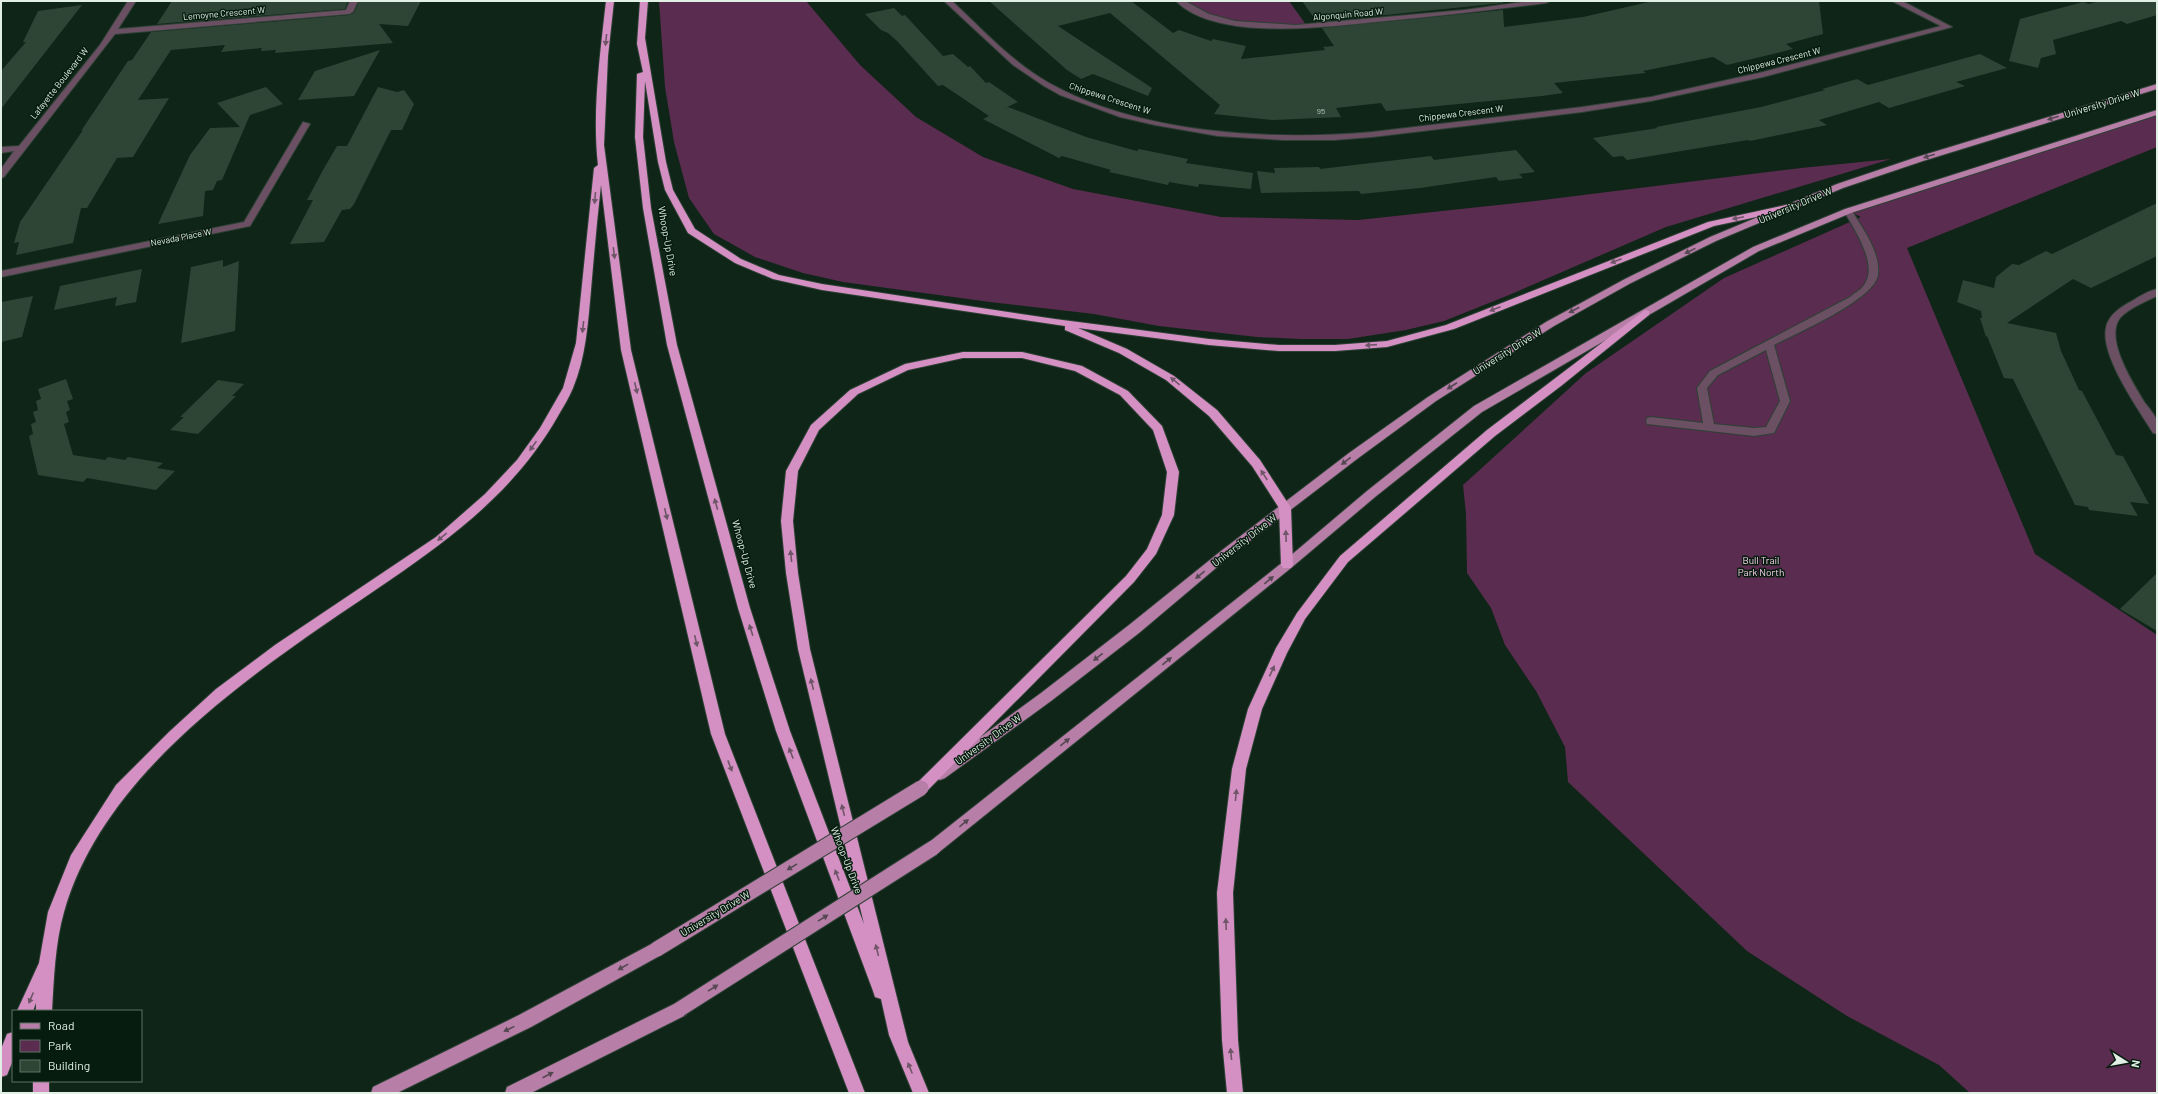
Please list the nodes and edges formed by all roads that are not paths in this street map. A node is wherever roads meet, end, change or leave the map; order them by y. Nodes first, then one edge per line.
1 (132, 1) edge
2 (354, 1) edge
3 (610, 1) edge
4 (644, 1) edge
5 (948, 1) edge
6 (1180, 1) edge
7 (1546, 1) edge
8 (1896, 1) edge
9 (113, 32) junction
10 (641, 36) junction
11 (2157, 86) edge
12 (2157, 112) edge
13 (306, 124) dead end
14 (600, 145) junction
15 (20, 148) junction
16 (1, 150) edge
17 (1, 176) edge
18 (1790, 207) junction
19 (1848, 211) junction
20 (1, 274) edge
21 (2157, 292) edge
22 (1645, 313) junction
23 (1055, 322) junction
24 (1769, 344) junction
25 (1651, 420) dead end
26 (1709, 428) junction
27 (2157, 430) edge
28 (1285, 508) junction
29 (1287, 565) junction
30 (921, 788) junction
31 (47, 960) junction
32 (25, 1010) edge
33 (44, 1010) edge
34 (12, 1042) edge
35 (900, 1042) junction
36 (1, 1069) edge
37 (41, 1082) edge
38 (41, 1093) edge
39 (379, 1093) edge
40 (513, 1093) edge
41 (857, 1093) edge
42 (921, 1093) edge
43 (1236, 1093) edge

1 - 9 street, Lafayette Boulevard W
2 - 9 street, Lemoyne Crescent W
3 -> 14 highway
4 - 10 highway, Whoop-Up Drive
5 - 8 street, Chippewa Crescent W
6 - 7 street, Algonquin Road W
9 - 15 street, Lafayette Boulevard W
10 - 23 highway
35 -> 10 highway, Whoop-Up Drive
11 -> 18 main road, University Drive W
12 - 19 main road
13 - 20 street, Nevada Place W
14 -> 31 highway
14 -> 41 highway
15 - 16 street
15 - 17 street, Lafayette Boulevard W
18 -> 23 highway
18 -> 28 main road, University Drive W
19 - 22 main road
19 - 24 street
21 - 27 street
22 - 29 main road
43 -> 22 highway
28 -> 23 highway
24 - 26 street
24 - 26 street
25 - 26 street
29 -> 28 highway
28 -> 30 main road, University Drive W
40 -> 29 main road, bridge
35 -> 30 highway
30 -> 39 main road, University Drive W, bridge
31 -> 32 highway
31 - 33 highway
34 - 36 highway
42 -> 35 highway, Whoop-Up Drive
37 - 38 highway

